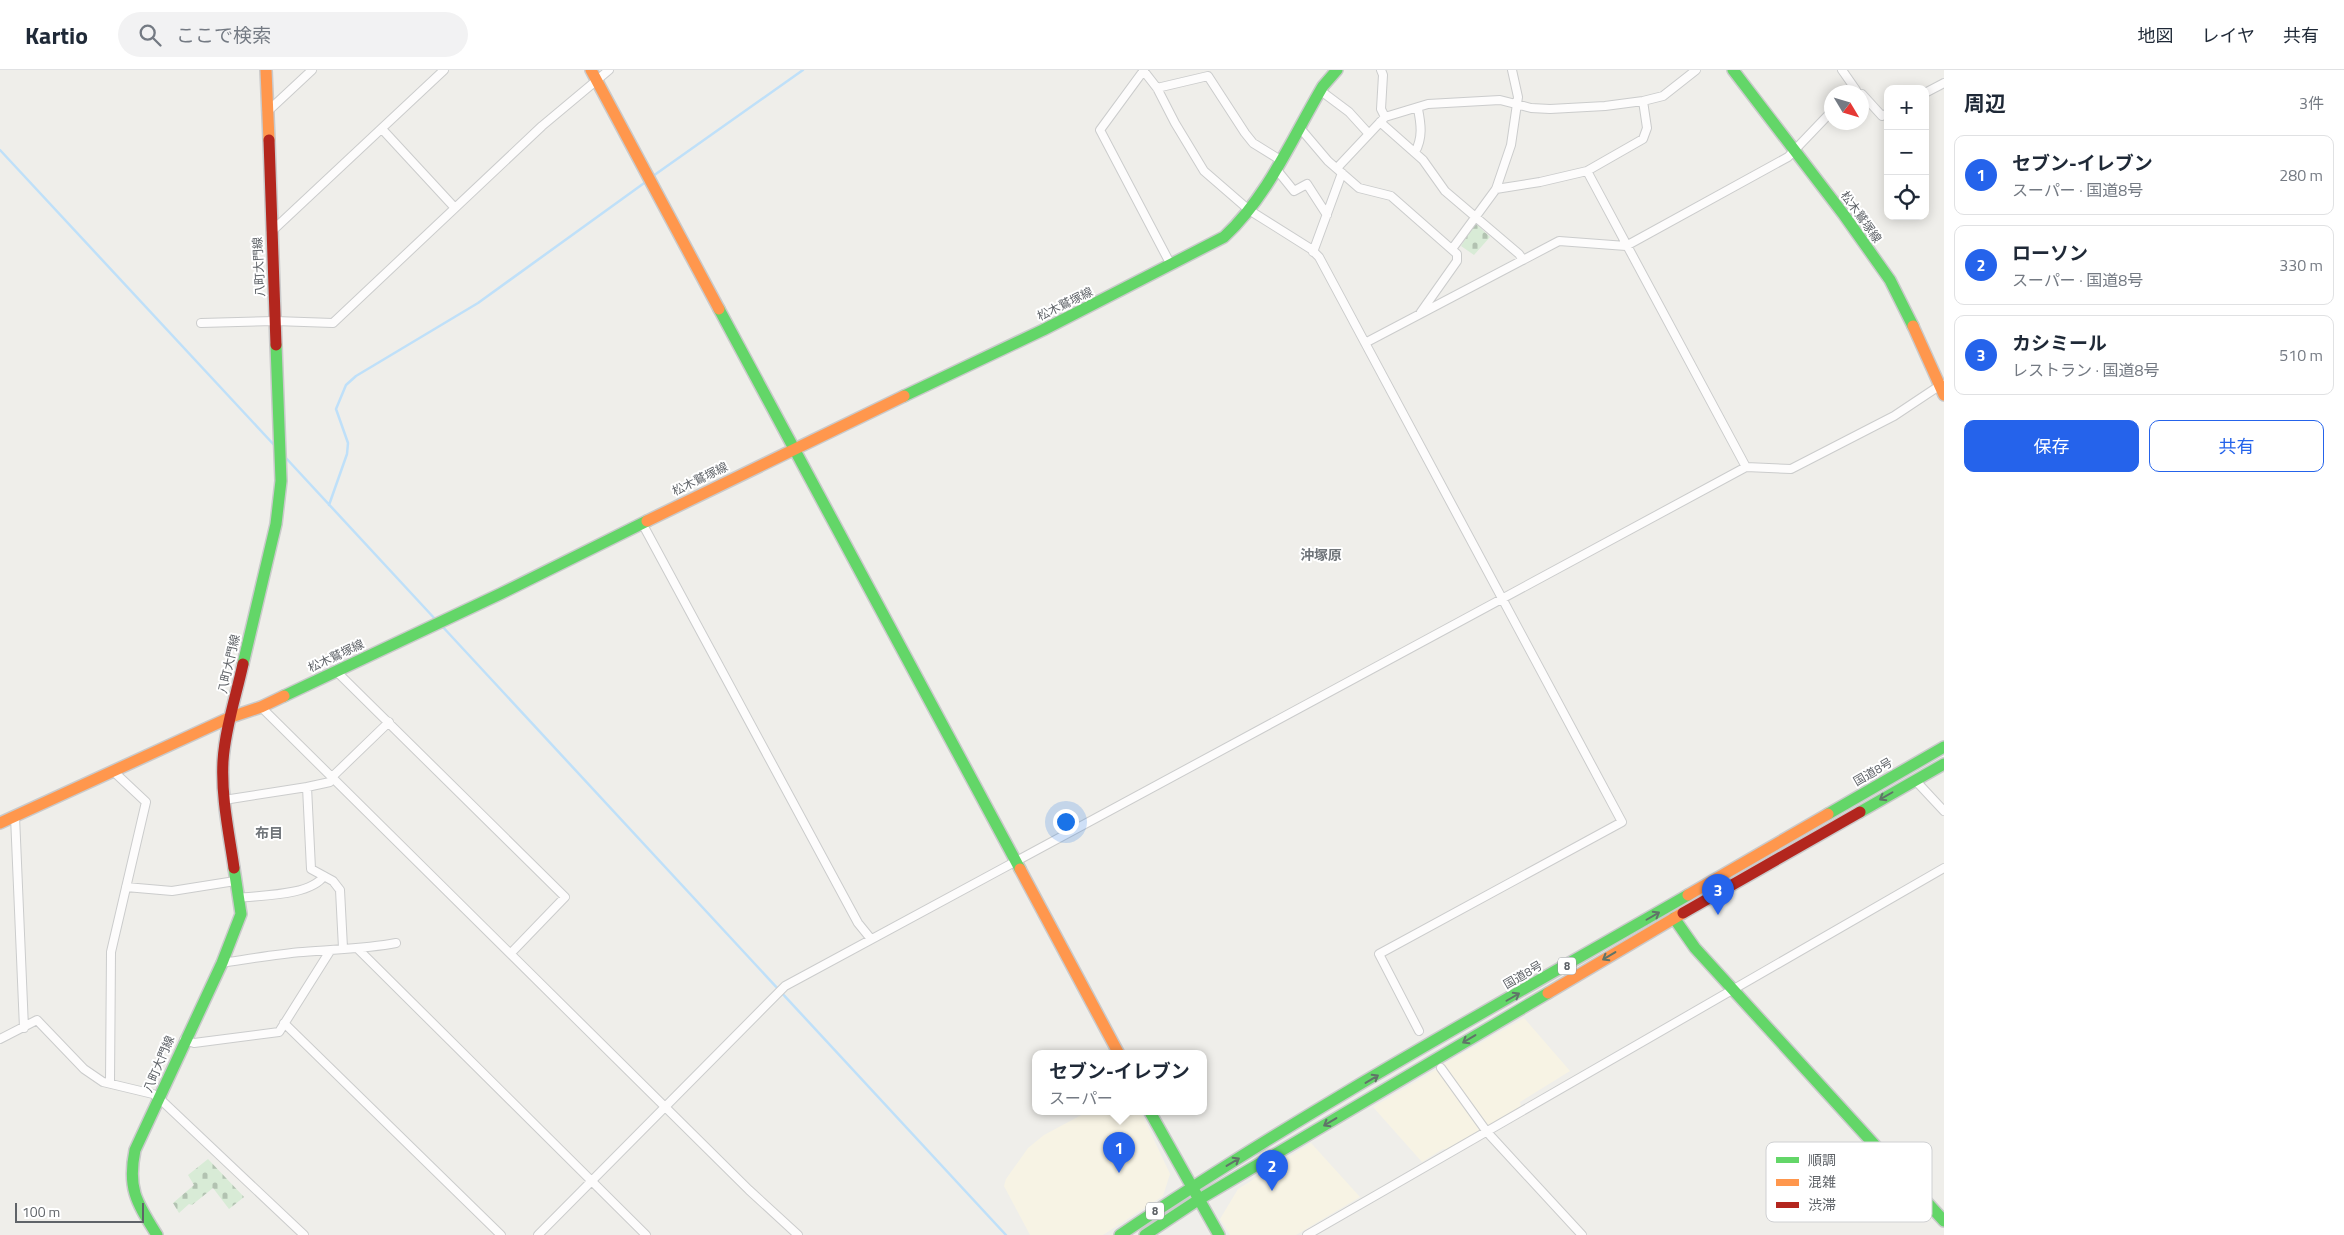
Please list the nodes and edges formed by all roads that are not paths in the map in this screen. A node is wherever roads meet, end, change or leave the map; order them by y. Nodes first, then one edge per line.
1 (266, 70) edge
2 (312, 70) edge
3 (444, 70) edge
4 (590, 70) edge
5 (609, 70) edge
6 (1143, 70) edge
7 (1337, 70) edge
8 (1381, 70) edge
9 (1512, 70) edge
10 (1696, 70) edge
11 (1733, 70) edge
12 (1842, 70) edge
13 (597, 81) junction
14 (1944, 83) edge
15 (1853, 85) edge
16 (1157, 88) junction
17 (1321, 91) junction
18 (1929, 91) edge
19 (1643, 101) junction
20 (1869, 103) edge
21 (1516, 104) junction
22 (1418, 109) junction
23 (268, 112) junction
24 (1884, 115) edge
25 (1383, 120) junction
26 (1824, 120) edge
27 (1300, 128) junction
28 (382, 129) junction
29 (1370, 134) junction
30 (1415, 152) junction
31 (1795, 152) junction
32 (1280, 166) junction
33 (1340, 170) junction
34 (1587, 171) junction
35 (1496, 189) junction
36 (455, 208) junction
37 (1249, 210) junction
38 (1326, 215) junction
39 (1476, 216) junction
40 (271, 232) junction
41 (1626, 246) junction
42 (1452, 249) junction
43 (1313, 252) junction
44 (1523, 260) junction
45 (1171, 265) junction
46 (1421, 312) junction
47 (275, 321) junction
48 (201, 323) dead end
49 (1365, 343) junction
50 (1942, 388) edge
51 (794, 448) junction
52 (1746, 467) junction
53 (642, 523) junction
54 (1503, 599) junction
55 (336, 671) junction
56 (261, 707) junction
57 (231, 717) junction
58 (389, 722) junction
59 (1944, 747) edge
60 (1944, 764) edge
61 (113, 771) junction
62 (333, 778) junction
63 (1915, 780) junction
64 (307, 787) junction
65 (224, 800) junction
66 (1944, 811) edge
67 (15, 816) junction
68 (0, 823) edge
69 (1015, 861) junction
70 (1944, 868) edge
71 (324, 876) junction
72 (236, 881) junction
73 (126, 888) junction
74 (238, 898) junction
75 (1674, 918) junction
76 (871, 939) junction
77 (396, 944) dead end
78 (344, 948) junction
79 (359, 950) junction
80 (330, 951) junction
81 (511, 953) junction
82 (222, 963) junction
83 (1733, 990) junction
84 (284, 1023) junction
85 (24, 1028) junction
86 (1419, 1031) dead end
87 (0, 1039) edge
88 (184, 1040) junction
89 (1117, 1050) edge
90 (1441, 1068) dead end
91 (110, 1083) junction
92 (160, 1099) junction
93 (665, 1107) junction
94 (1152, 1115) edge
95 (1487, 1132) junction
96 (1872, 1142) edge
97 (590, 1181) junction
98 (1191, 1187) junction
99 (1198, 1200) junction
100 (1932, 1208) edge
101 (1944, 1221) edge
102 (157, 1235) edge
103 (304, 1235) edge
104 (501, 1235) edge
105 (538, 1235) edge
106 (646, 1235) edge
107 (798, 1235) edge
108 (1120, 1235) edge
109 (1146, 1235) edge
110 (1219, 1235) edge
111 (1307, 1235) edge
112 (1582, 1235) edge

1 - 23 main road, 八町大門線
2 - 23 street
3 - 28 street
4 - 13 main road
5 - 13 street
6 - 16 street
6 - 45 street
7 - 17 main road, 松木鷲塚線
8 - 25 street
9 - 21 street
10 - 19 street
11 - 31 main road, 松木鷲塚線
12 - 15 street
13 - 36 street
13 - 51 main road
14 - 18 street
16 - 32 street
16 - 37 street
17 - 27 main road, 松木鷲塚線
17 - 29 street
19 - 21 street
19 - 34 street
20 - 24 street
21 - 22 street
21 - 35 street
22 - 25 street
22 - 30 street
23 - 40 main road, 八町大門線
25 - 29 street
25 - 30 street
26 - 31 street
27 - 32 main road, 松木鷲塚線
27 - 33 street
28 - 36 street
28 - 40 street
29 - 33 street
30 - 39 street
31 - 41 street
31 - 50 main road, 松木鷲塚線
32 - 37 main road, 松木鷲塚線
32 - 38 street
33 - 38 street
33 - 42 street
34 - 35 street
34 - 41 street
35 - 39 street
36 - 47 street
37 - 43 street
37 - 45 main road, 松木鷲塚線
38 - 43 street
39 - 42 street
39 - 44 street
40 - 47 main road, 八町大門線
41 - 44 street
41 - 52 street
42 - 46 street
43 - 49 street
44 - 46 street
45 - 51 main road, 松木鷲塚線
46 - 49 street
47 - 48 street
47 - 57 main road, 八町大門線
49 - 54 street
50 - 52 street
51 - 53 main road, 松木鷲塚線
51 - 69 main road
52 - 54 street
53 - 55 main road, 松木鷲塚線
53 - 76 street
54 - 69 street
54 - 86 street
55 - 56 main road, 松木鷲塚線
55 - 58 street
56 - 57 main road, 松木鷲塚線
56 - 62 street
57 - 61 main road, 松木鷲塚線
57 - 65 main road, 八町大門線
58 - 62 street
58 - 81 street
98 -> 59 main road, 国道8号 / 8
60 - 63 main road, 8
61 - 67 main road, 松木鷲塚線
61 - 73 street
62 - 64 street
62 - 81 street
63 - 66 street
63 -> 75 main road, 8
64 - 65 street
64 - 71 street
65 - 72 main road, 八町大門線
67 - 68 main road, 松木鷲塚線
67 - 85 street
69 - 76 street
69 - 89 main road
70 - 83 street
71 - 74 street
71 - 78 street
72 - 73 street
72 - 74 main road, 八町大門線
73 - 91 street
74 - 82 main road, 八町大門線
75 - 83 main road
75 -> 99 main road, 8
76 - 93 street
77 - 79 street
78 - 79 street
78 - 80 street
79 - 97 street
80 - 82 street
80 - 84 street
81 - 93 street
82 - 88 main road, 八町大門線
83 - 95 street
83 - 96 main road
84 - 88 street
84 - 104 street
85 - 87 street
85 - 91 street
88 - 92 main road, 八町大門線
90 - 95 street
91 - 92 street
92 - 102 main road, 八町大門線
92 - 103 street
93 - 97 street
93 - 107 street
94 - 98 main road
95 - 111 street
95 - 112 street
97 - 105 street
97 - 106 street
98 - 99 main road
98 - 108 main road, 国道8号 / 8
99 - 109 main road, 8
99 - 110 main road
100 - 101 main road

